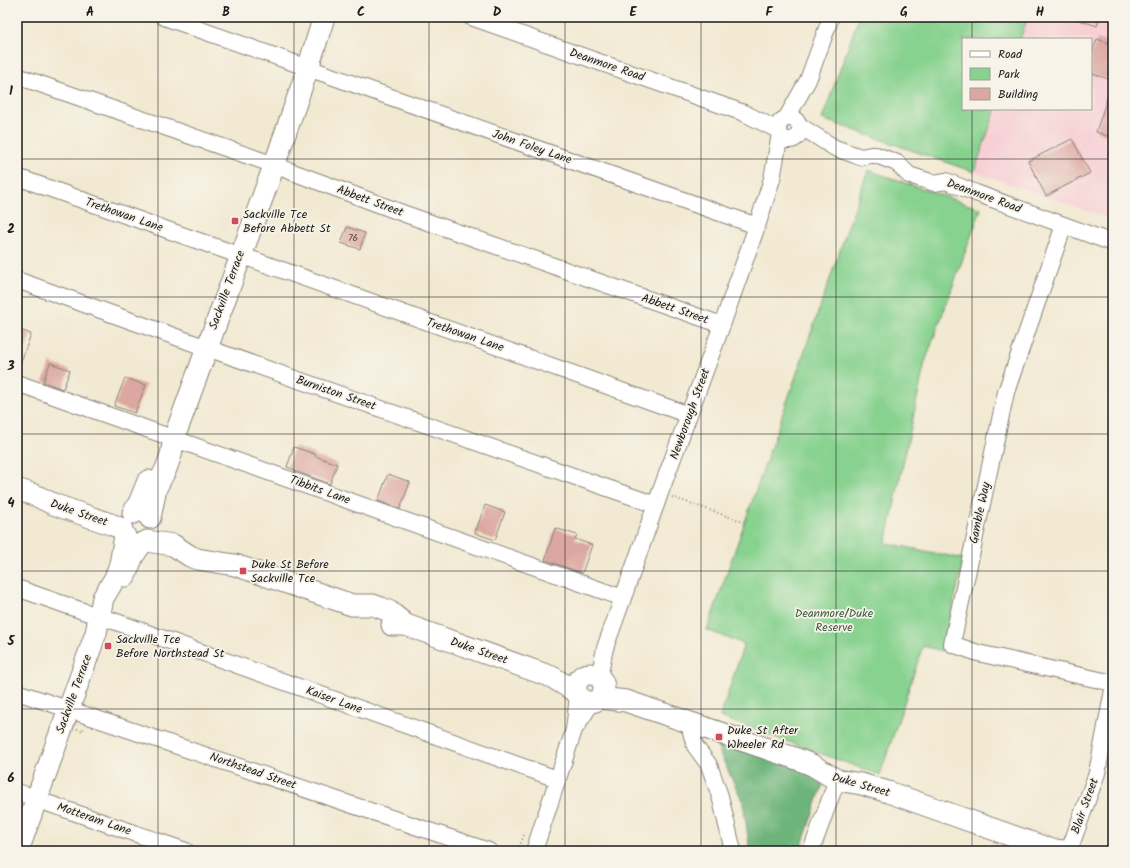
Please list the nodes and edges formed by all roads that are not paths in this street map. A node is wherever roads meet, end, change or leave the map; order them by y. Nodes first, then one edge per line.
1 (164, 17) edge
2 (312, 17) edge
3 (324, 17) edge
4 (471, 17) edge
5 (832, 17) edge
6 (302, 66) junction
7 (17, 76) edge
8 (789, 128) junction
9 (268, 163) junction
10 (17, 177) edge
11 (1064, 225) junction
12 (756, 226) junction
13 (1113, 243) edge
14 (235, 254) junction
15 (17, 280) edge
16 (722, 325) junction
17 (202, 346) junction
18 (17, 383) edge
19 (689, 415) junction
20 (169, 437) junction
21 (17, 489) edge
22 (658, 499) junction
23 (138, 528) junction
24 (17, 588) edge
25 (623, 598) junction
26 (106, 618) junction
27 (1113, 683) edge
28 (590, 688) junction
29 (1113, 690) edge
30 (17, 692) edge
31 (73, 710) junction
32 (688, 721) junction
33 (557, 779) junction
34 (837, 780) junction
35 (33, 798) edge
36 (18, 851) edge
37 (30, 851) edge
38 (186, 851) edge
39 (489, 851) edge
40 (534, 851) edge
41 (733, 851) edge
42 (811, 851) edge
43 (1060, 851) edge

1 - 6 street, John Foley Lane
2 - 6 main road, Sackville Terrace
3 - 6 main road, Sackville Terrace
4 - 8 street, Deanmore Road
5 - 8 street, Newborough Street
6 - 9 main road, Sackville Terrace
6 - 12 street, John Foley Lane
7 - 9 street, Abbett Street
8 - 11 street, Deanmore Road
8 - 12 street, Newborough Street
9 - 14 main road, Sackville Terrace
9 - 16 street, Abbett Street
10 - 14 street, Trethowan Lane
11 - 13 street, Deanmore Road
11 - 27 street, Gamble Way
12 - 16 street, Newborough Street
14 - 17 main road, Sackville Terrace
14 - 19 street, Trethowan Lane
15 - 17 street, Burniston Street
16 - 19 street, Newborough Street
17 - 20 main road, Sackville Terrace
17 - 22 street, Burniston Street
18 - 20 street, Tibbits Lane
19 - 22 street, Newborough Street
20 - 23 main road, Sackville Terrace
20 - 25 street, Tibbits Lane
21 - 23 main road, Duke Street
22 - 25 street, Newborough Street
23 - 26 main road, Sackville Terrace
23 - 28 main road, Duke Street
24 - 26 street, Kaiser Lane
25 - 28 street, Newborough Street
26 - 31 main road, Sackville Terrace
26 - 33 street, Kaiser Lane
28 - 32 main road, Duke Street
28 - 33 street, Newborough Street
29 - 43 street, Blair Street
30 - 31 street, Northstead Street
31 - 35 main road, Sackville Terrace
31 - 39 street, Northstead Street
32 - 34 main road, Duke Street
32 - 41 street
33 - 40 street, Newborough Street
34 - 42 street
34 - 43 main road, Duke Street
35 - 36 main road, Sackville Terrace
35 - 37 main road, Sackville Terrace
35 - 38 street, Motteram Lane

